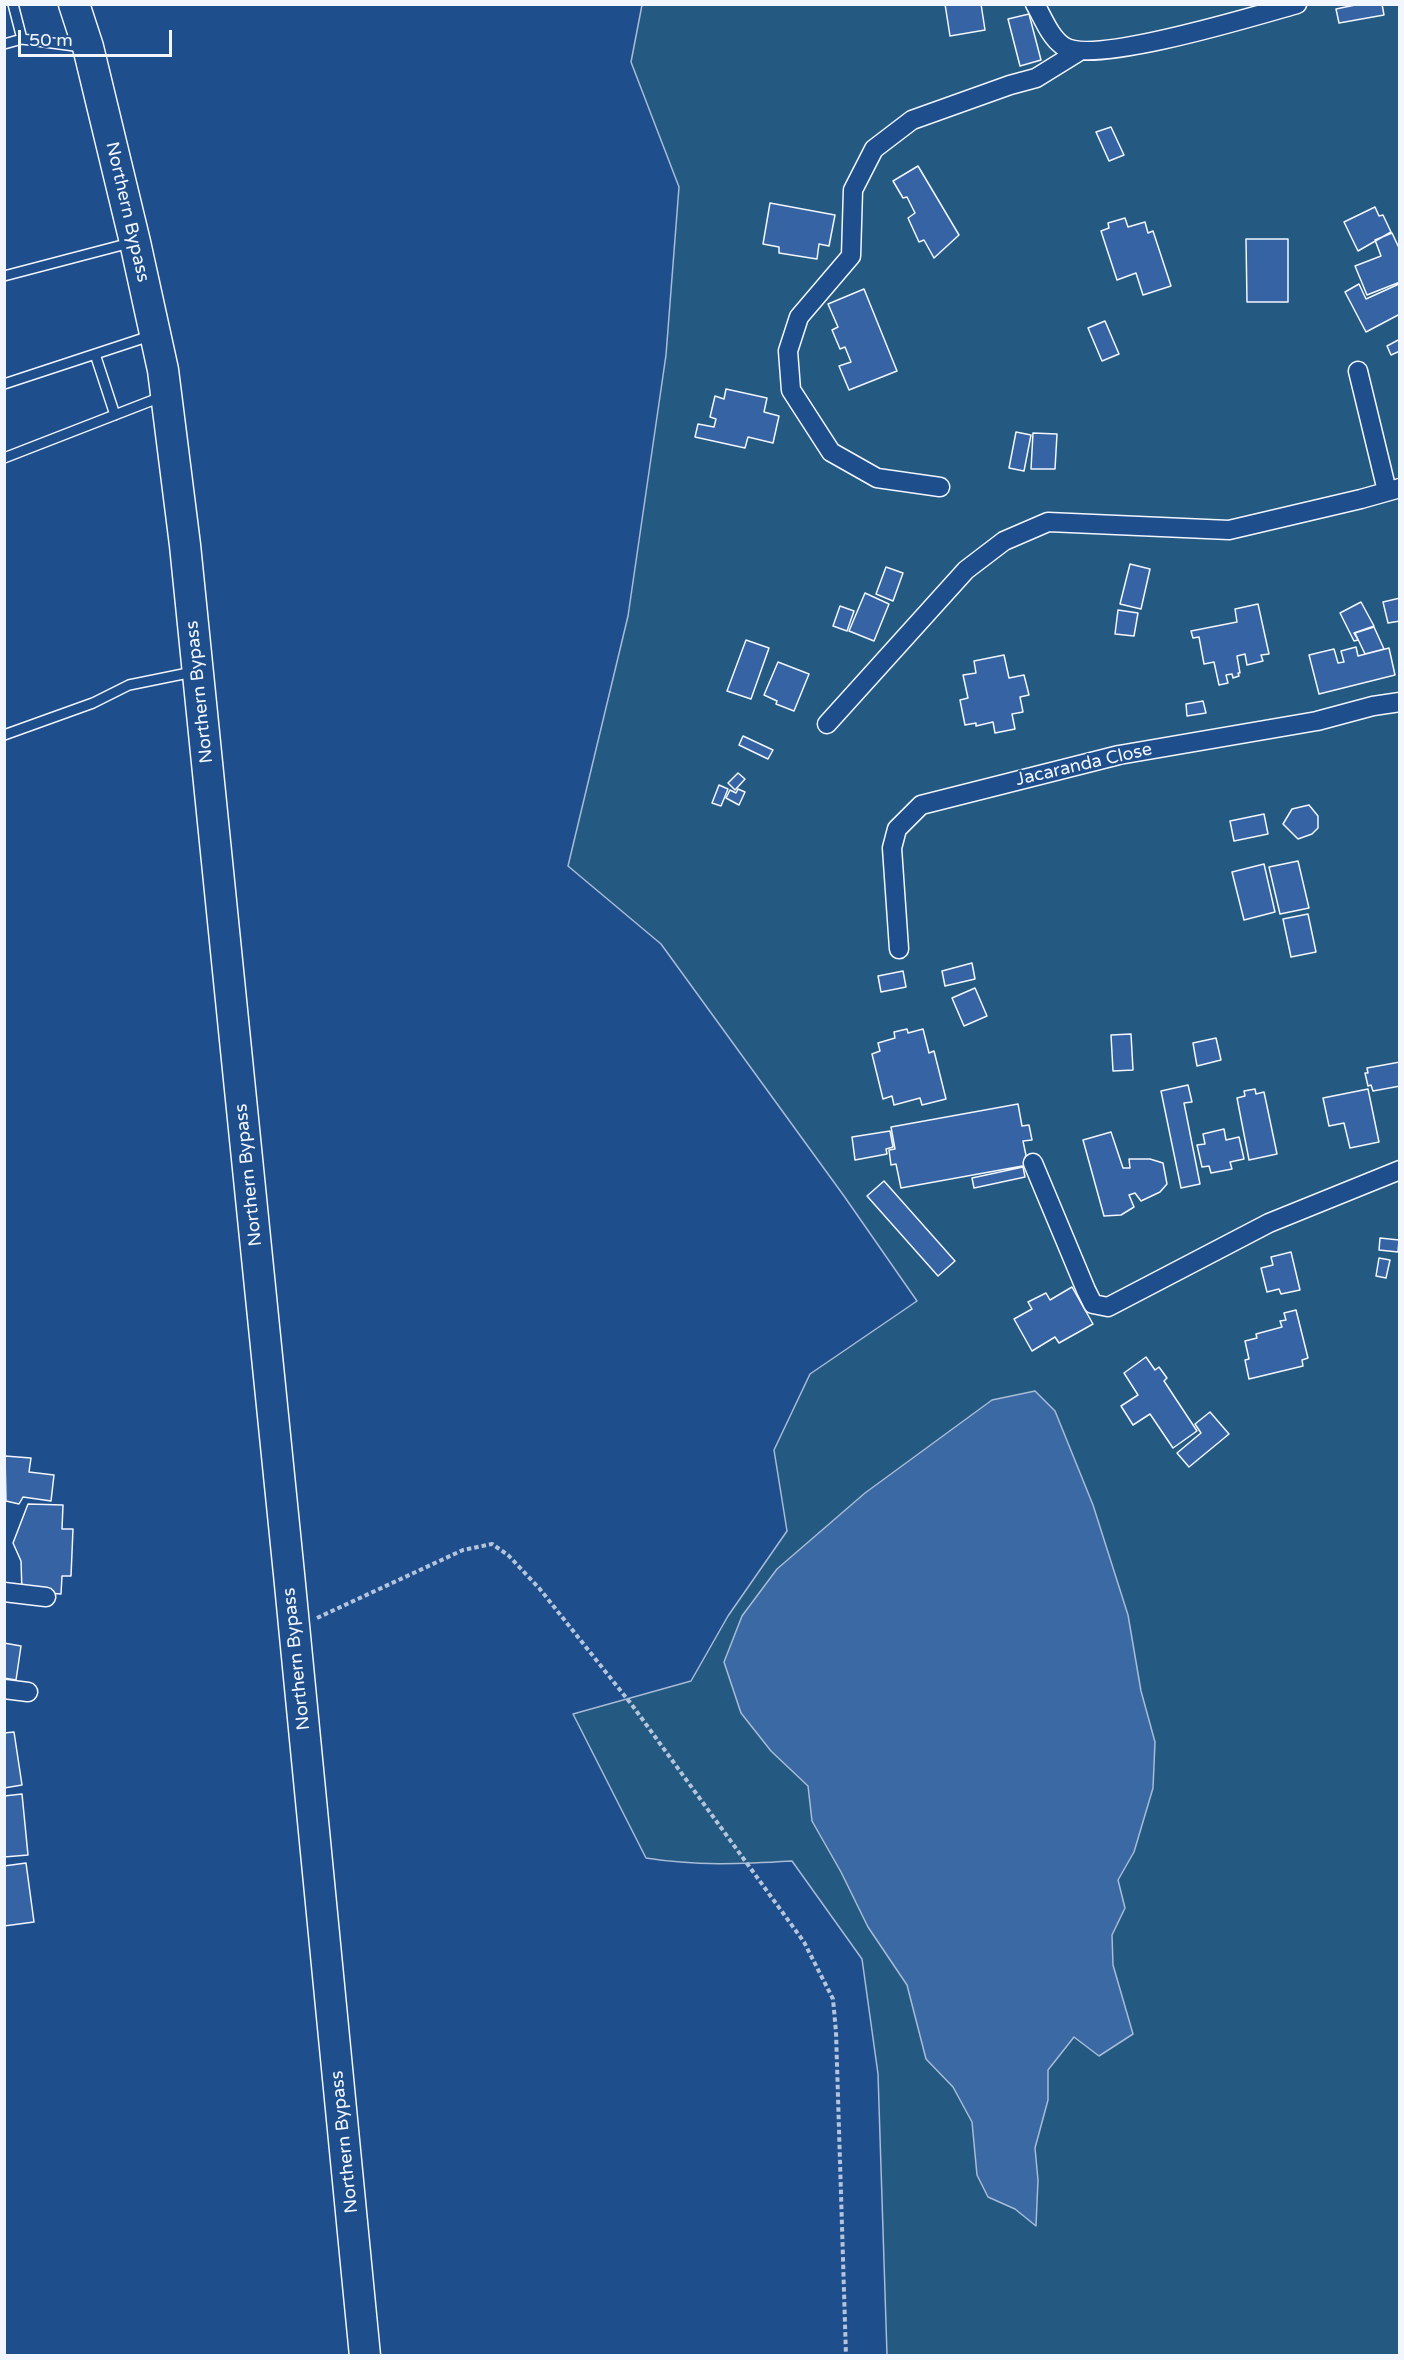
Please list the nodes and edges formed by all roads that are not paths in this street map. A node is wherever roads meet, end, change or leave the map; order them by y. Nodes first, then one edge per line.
1 (13, 4) edge
2 (74, 4) edge
3 (1035, 4) edge
4 (1297, 4) edge
5 (22, 39) junction
6 (4, 44) edge
7 (88, 47) junction
8 (1078, 52) junction
9 (135, 242) junction
10 (4, 276) edge
11 (155, 334) junction
12 (95, 354) junction
13 (1358, 371) dead end
14 (4, 384) edge
15 (166, 395) junction
16 (116, 415) junction
17 (4, 458) edge
18 (940, 487) dead end
19 (1393, 490) edge
20 (198, 671) junction
21 (1400, 702) edge
22 (827, 724) dead end
23 (4, 735) edge
24 (898, 949) dead end
25 (1033, 1163) dead end
26 (1400, 1170) edge
27 (4, 1592) edge
28 (45, 1597) dead end
29 (4, 1689) edge
30 (28, 1692) dead end
31 (365, 2355) edge

1 - 5 lane
2 - 7 main road, Northern Bypass
3 - 8 street
4 - 8 street
5 - 6 lane
5 - 7 lane
7 - 9 main road, Northern Bypass
8 - 18 street
9 - 10 lane
9 - 11 main road, Northern Bypass
11 - 12 lane
11 - 15 main road, Northern Bypass
12 - 14 lane
12 - 16 lane
13 - 19 street
15 - 16 lane
15 - 20 main road, Northern Bypass
16 - 17 lane
19 - 22 street
20 - 23 lane
20 - 31 main road, Northern Bypass
21 - 24 street, Jacaranda Close
25 - 26 street
27 - 28 street
29 - 30 street

